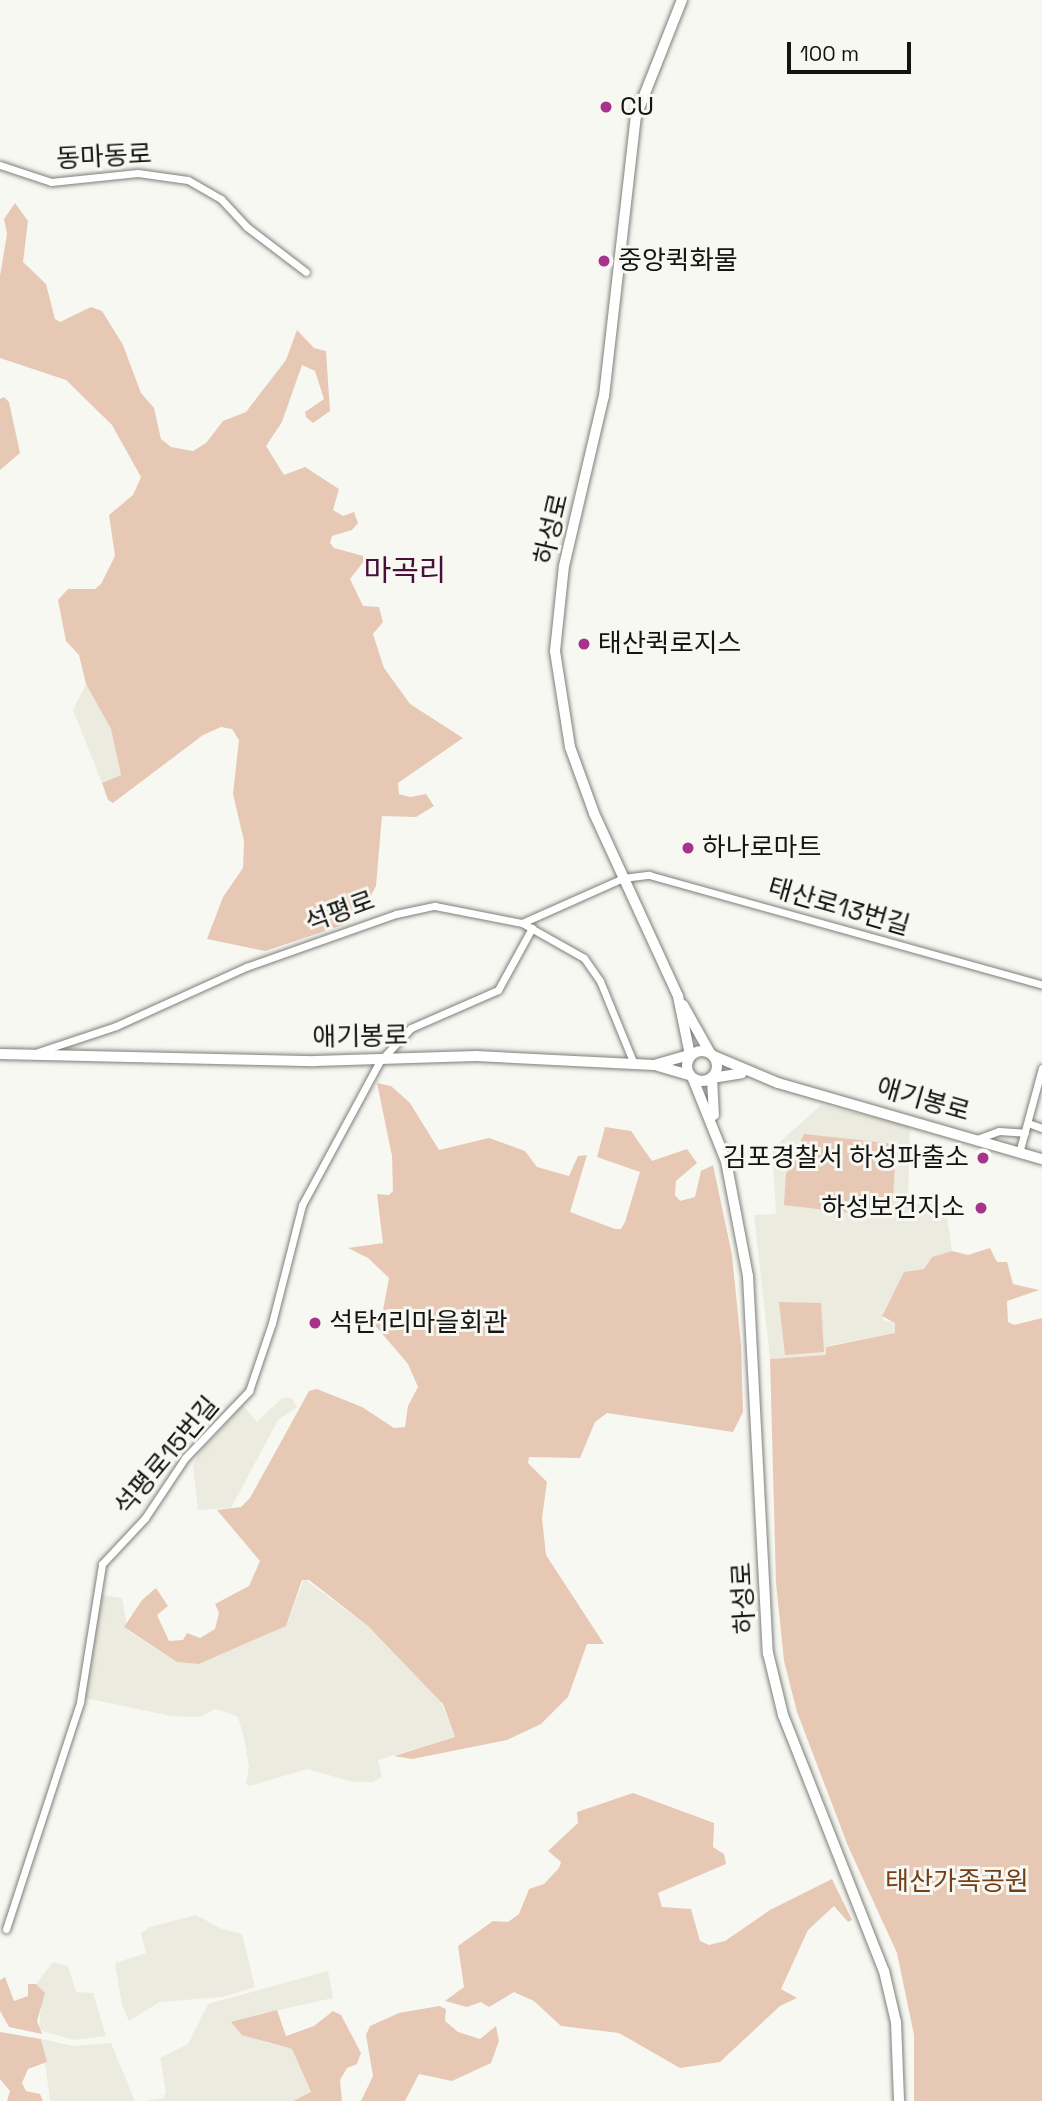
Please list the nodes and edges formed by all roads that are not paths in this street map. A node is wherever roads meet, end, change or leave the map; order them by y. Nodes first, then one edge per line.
1 (681, 0) edge
2 (0, 165) edge
3 (306, 272) dead end
4 (623, 878) junction
5 (522, 923) junction
6 (533, 928) junction
7 (1042, 985) edge
8 (678, 996) junction
9 (0, 1054) edge
10 (712, 1054) junction
11 (29, 1055) junction
12 (690, 1055) junction
13 (380, 1061) junction
14 (634, 1064) junction
15 (654, 1065) junction
16 (1042, 1068) edge
17 (745, 1072) junction
18 (691, 1077) junction
19 (712, 1078) junction
20 (1042, 1118) edge
21 (714, 1123) junction
22 (1035, 1125) edge
23 (1025, 1133) junction
24 (977, 1139) junction
25 (1019, 1153) junction
26 (1042, 1159) edge
27 (6, 1929) dead end
28 (899, 2101) edge

1 - 4 street, 하성로
2 - 3 street, 동마동로
4 - 5 street
4 - 7 street, 태산로13번길
4 - 8 street, 하성로
5 - 6 street, 석평로
5 - 11 street, 석평로
6 - 13 street, 석평로15번길
6 - 14 street, 석평로
8 - 10 street
8 - 12 street, 하성로
9 - 11 street, 석평로
10 - 12 street
10 - 17 main road, 애기봉로
10 - 19 street
11 - 13 street, 애기봉로
12 - 15 street, 애기봉로
12 - 18 street
13 - 14 street, 애기봉로
13 - 27 street, 석평로15번길
14 - 15 street, 애기봉로
15 - 18 street
16 - 22 street
17 - 19 main road
17 - 24 main road, 애기봉로
18 - 19 street
18 - 21 street, 하성로
19 - 21 street
20 - 22 street
21 - 28 street, 하성로
22 - 23 street
23 - 24 street
23 - 25 street
24 - 25 main road, 애기봉로
25 - 26 main road, 애기봉로

